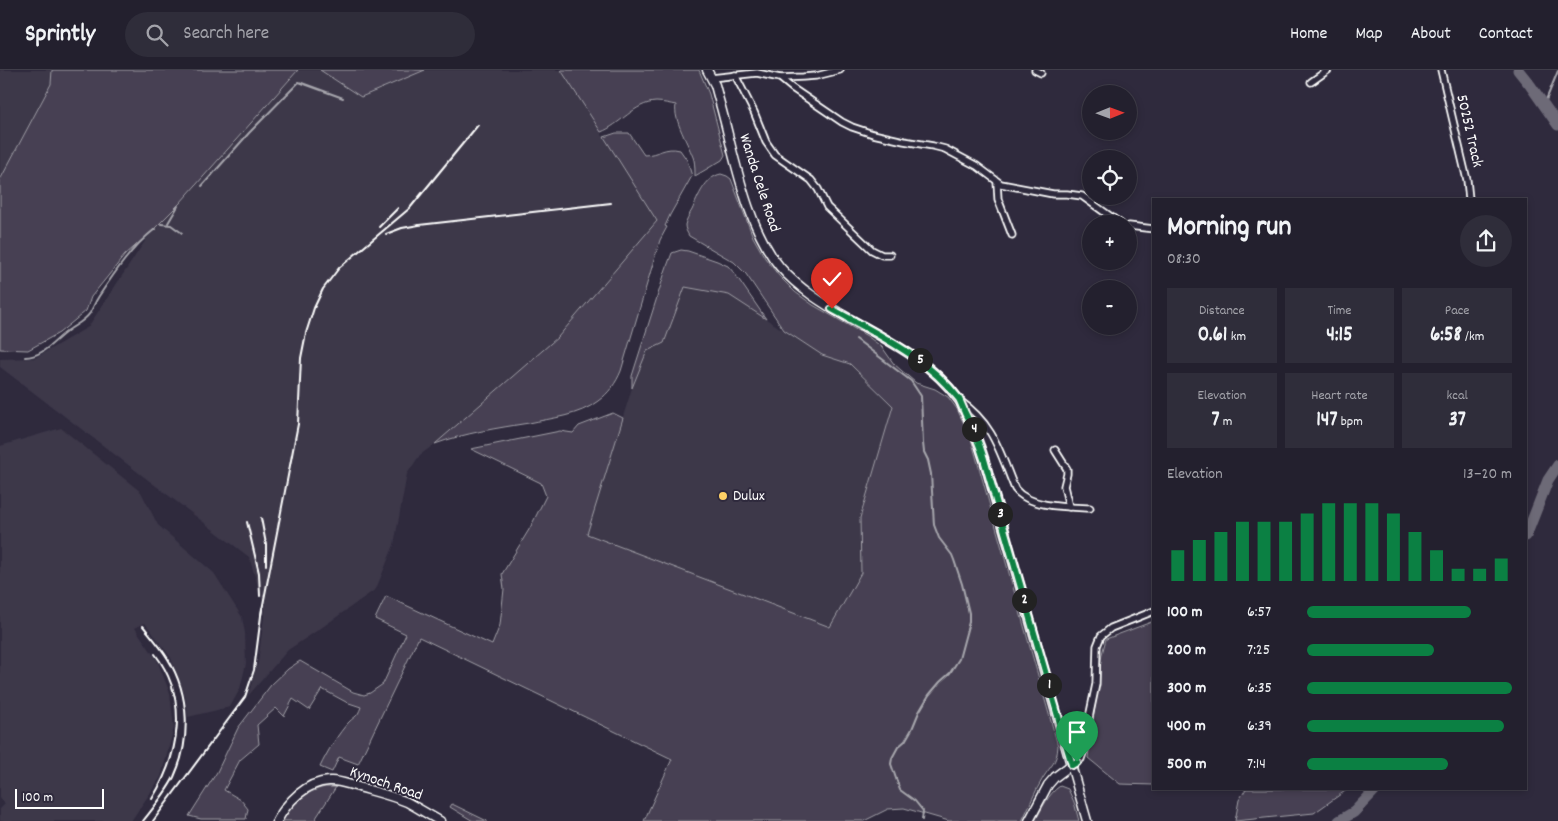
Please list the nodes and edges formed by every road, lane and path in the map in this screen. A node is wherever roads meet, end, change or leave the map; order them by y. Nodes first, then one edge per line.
1 (707, 70) edge
2 (790, 70) edge
3 (840, 70) edge
4 (1035, 70) edge
5 (1328, 70) edge
6 (1441, 70) edge
7 (1041, 73) dead end
8 (735, 75) junction
9 (711, 78) junction
10 (780, 78) junction
11 (787, 78) junction
12 (1311, 82) dead end
13 (997, 182) junction
14 (1469, 198) edge
15 (1108, 215) edge
16 (1137, 227) edge
17 (1152, 228) edge
18 (1012, 235) dead end
19 (890, 255) dead end
20 (960, 401) junction
21 (1055, 450) dead end
22 (1069, 507) junction
23 (1090, 508) dead end
24 (1152, 612) edge
25 (1072, 765) junction
26 (277, 821) edge
27 (440, 821) edge
28 (1029, 821) edge
29 (1087, 821) edge

1 - 9 street, Wanda Cele Road
2 - 11 street
3 - 11 street
4 - 7 street
5 - 12 street
6 - 14 street, 50252 Track
8 - 9 street
8 - 10 street
8 - 19 street
9 - 20 street, Wanda Cele Road
10 - 11 street
10 - 13 street
13 - 15 street
13 - 18 street
16 - 17 street
20 - 22 street
20 - 25 street, Wanda Cele Road
21 - 22 street
22 - 23 street
24 - 25 street
25 - 28 street
25 - 29 street, Wanda Cele Road
26 - 27 street, Kynoch Road

